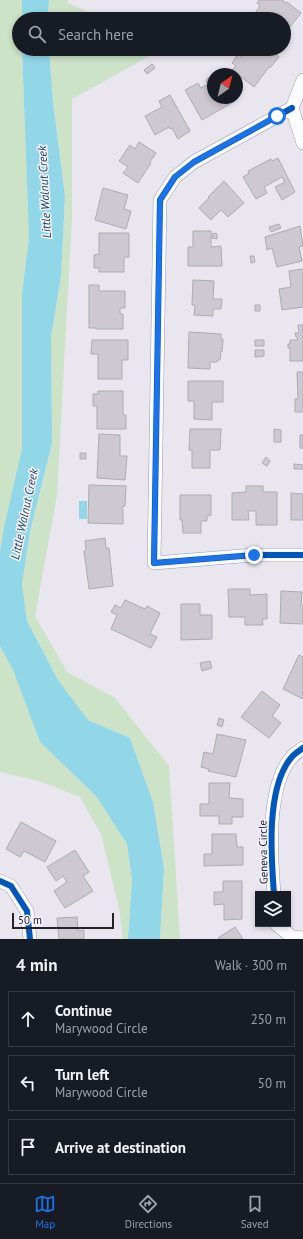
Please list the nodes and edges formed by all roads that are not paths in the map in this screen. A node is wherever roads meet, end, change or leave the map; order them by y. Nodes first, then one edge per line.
1 (303, 80) edge
2 (292, 108) junction
3 (303, 142) edge
4 (303, 555) edge
5 (303, 748) edge
6 (5, 884) edge
7 (274, 891) edge
8 (280, 927) edge
9 (303, 938) edge
10 (30, 939) edge

1 - 2 street
2 - 3 street
2 - 4 street
5 - 7 street, Geneva Circle
6 - 10 street
8 - 9 street

